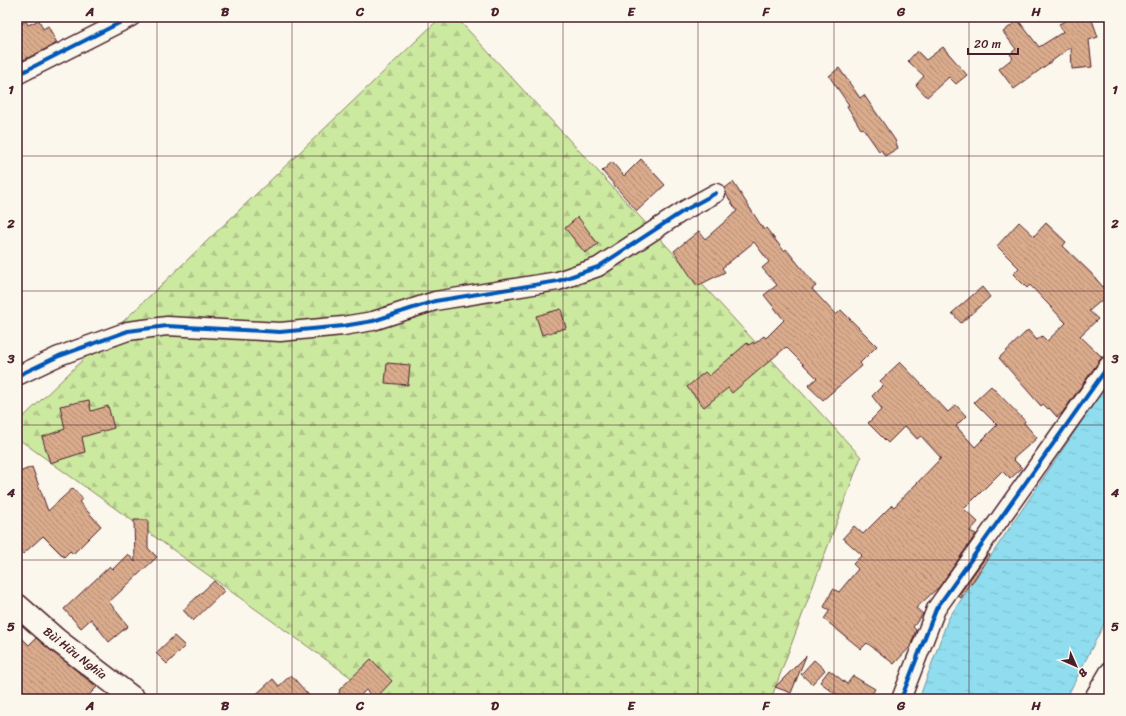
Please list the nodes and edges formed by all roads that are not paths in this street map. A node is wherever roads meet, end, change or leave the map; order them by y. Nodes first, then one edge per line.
1 (131, 17) edge
2 (17, 74) edge
3 (716, 193) dead end
4 (1109, 365) edge
5 (17, 376) edge
6 (17, 605) edge
7 (1109, 672) edge
8 (134, 699) edge
9 (901, 699) edge
10 (1093, 699) edge

1 - 2 street
3 - 5 street
4 - 9 street
6 - 8 main road, Bùi Hữu Nghĩa
7 - 10 street

